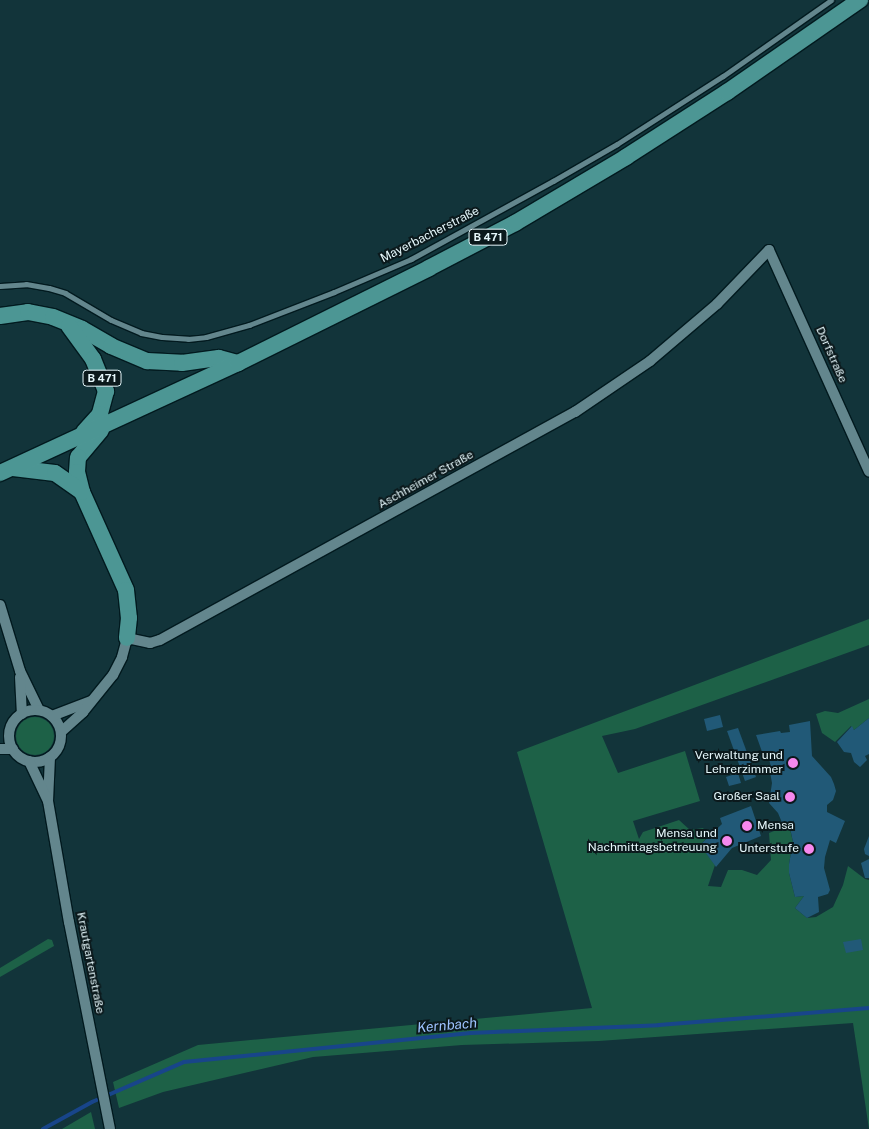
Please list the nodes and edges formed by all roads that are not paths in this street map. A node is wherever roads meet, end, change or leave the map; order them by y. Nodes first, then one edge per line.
1 (831, 0) edge
2 (860, 0) edge
3 (769, 250) joint
4 (0, 286) edge
5 (0, 316) edge
6 (66, 323) junction
7 (238, 363) junction
8 (106, 424) junction
9 (80, 436) junction
10 (6, 470) edge
11 (869, 471) edge
12 (82, 492) junction
13 (0, 605) edge
14 (127, 638) junction
15 (20, 671) junction
16 (91, 701) junction
17 (39, 710) junction
18 (22, 714) junction
19 (52, 716) junction
20 (61, 732) junction
21 (5, 734) edge
22 (0, 749) edge
23 (13, 749) junction
24 (50, 757) junction
25 (29, 761) junction
26 (48, 801) junction
27 (110, 1129) edge

1 - 4 lane, Mayerbacherstraße
2 - 7 main road, B 471
3 - 11 street, Dorfstraße
3 - 14 street, Aschheimer Straße
5 - 6 main road
6 - 7 main road, B 471
6 - 9 main road, B 471
7 - 8 main road, B 471
8 - 9 main road, B 471
8 - 12 main road, B 471
9 - 10 main road, B 471
10 - 12 main road, B 471
12 - 14 main road
13 - 15 street
14 - 16 street
15 - 17 street
15 - 18 street
16 - 19 street
16 - 20 street
17 - 18 street
17 - 19 street
18 - 21 street
19 - 20 street
20 - 24 street
21 - 23 street
22 - 23 street
23 - 25 street
24 - 25 street
24 - 26 street, Krautgartenstraße
25 - 26 street, Krautgartenstraße
26 - 27 street, Krautgartenstraße

